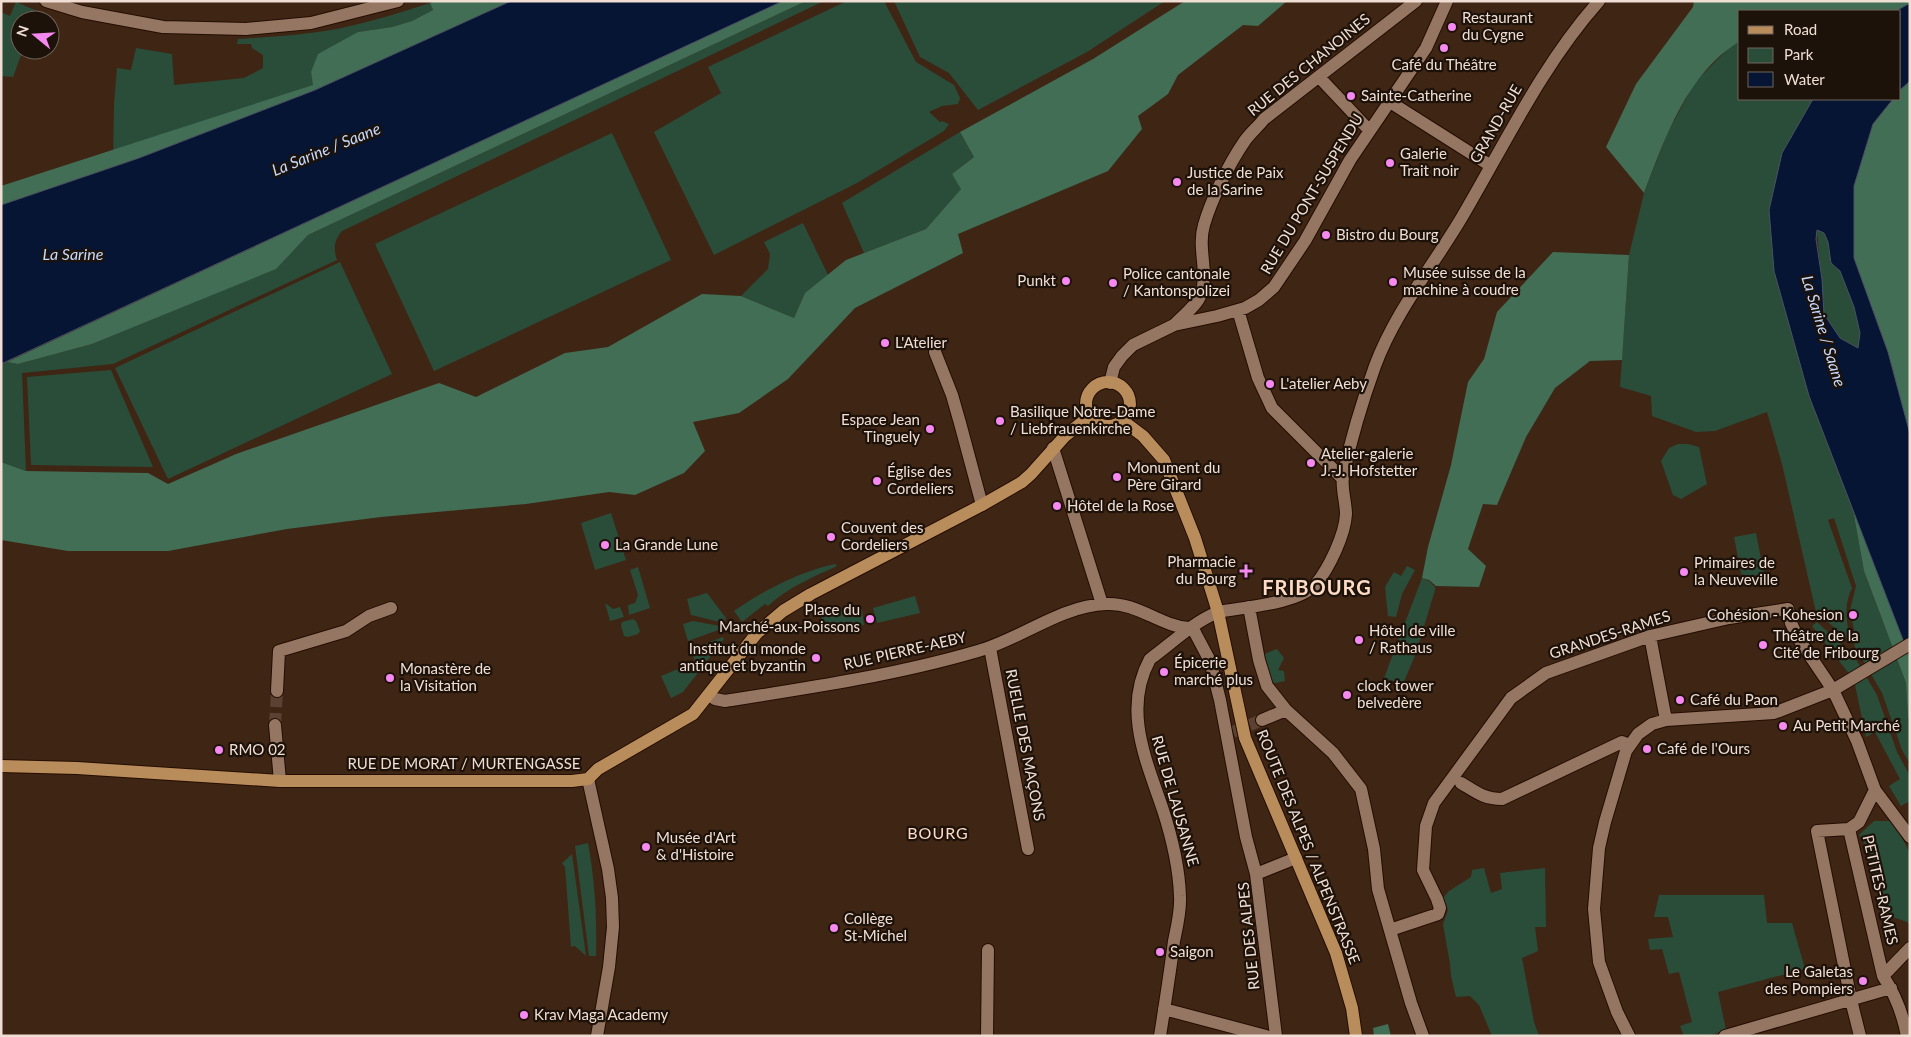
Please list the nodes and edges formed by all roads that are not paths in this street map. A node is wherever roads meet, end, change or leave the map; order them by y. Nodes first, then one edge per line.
1 (46, 1) edge
2 (398, 1) edge
3 (1416, 1) edge
4 (1447, 1) edge
5 (1599, 1) edge
6 (1319, 77) junction
7 (1390, 102) junction
8 (1369, 130) junction
9 (1491, 166) junction
10 (1238, 310) junction
11 (1174, 325) junction
12 (935, 352) dead end
13 (1110, 383) junction
14 (1090, 416) junction
15 (1123, 420) junction
16 (1053, 448) junction
17 (1343, 479) junction
18 (982, 505) junction
19 (1102, 604) junction
20 (1249, 607) junction
21 (391, 608) dead end
22 (1218, 612) junction
23 (1190, 628) junction
24 (1650, 636) junction
25 (1910, 644) edge
26 (990, 648) junction
27 (1833, 690) junction
28 (277, 691) tunnel mouth
29 (709, 695) junction
30 (1286, 710) junction
31 (1262, 720) tunnel mouth
32 (1666, 720) junction
33 (275, 725) tunnel mouth
34 (1630, 744) junction
35 (1, 766) edge
36 (588, 779) junction
37 (1457, 780) junction
38 (280, 781) junction
39 (1875, 790) junction
40 (1849, 829) junction
41 (1910, 837) edge
42 (1028, 849) dead end
43 (1296, 858) junction
44 (1256, 874) junction
45 (1390, 930) junction
46 (1910, 948) edge
47 (988, 950) dead end
48 (1883, 976) junction
49 (1891, 988) junction
50 (1851, 1000) junction
51 (1164, 1009) junction
52 (1907, 1020) edge
53 (597, 1036) edge
54 (987, 1036) edge
55 (1160, 1036) edge
56 (1266, 1036) edge
57 (1276, 1036) edge
58 (1356, 1036) edge
59 (1423, 1036) edge
60 (1629, 1036) edge
61 (1725, 1036) edge
62 (1860, 1036) edge
63 (1907, 1036) edge

1 - 2 street
3 - 6 street, RUE DES CHANOINES
4 - 7 street, RUE DU PONT-SUSPENDU
5 - 9 street, GRAND-RUE
6 - 8 street
6 - 11 street, RUE DES CHANOINES
7 - 8 street, RUE DU PONT-SUSPENDU
7 - 9 street
8 - 10 street, RUE DU PONT-SUSPENDU
9 - 17 street, GRAND-RUE
10 - 11 street, RUE DU PONT-SUSPENDU
10 - 17 street
11 - 13 street
12 - 18 street
13 - 14 main road
13 - 15 main road
14 - 15 main road
14 - 16 main road, RUE DE MORAT / MURTENGASSE
15 - 22 main road, ROUTE DES ALPES / ALPENSTRASSE
16 - 18 main road, RUE DE MORAT / MURTENGASSE
16 - 19 street
17 - 20 street, GRAND-RUE
18 - 29 main road, RUE DE MORAT / MURTENGASSE
19 - 23 street, RUE PIERRE-AEBY
19 - 26 street, RUE PIERRE-AEBY
20 - 22 street, GRAND-RUE
20 - 30 street
21 - 28 street
22 - 23 street, RUE DE LAUSANNE
22 - 43 main road, ROUTE DES ALPES / ALPENSTRASSE
23 - 44 street
23 - 51 street, RUE DE LAUSANNE
24 - 27 street, GRANDES-RAMES
24 - 32 street
24 - 37 street, GRANDES-RAMES
25 - 27 street
26 - 29 street, RUE PIERRE-AEBY
26 - 42 street, RUELLE DES MAÇONS
27 - 32 street
27 - 39 street
29 - 36 main road, RUE DE MORAT / MURTENGASSE
30 - 31 street
30 - 45 street
32 - 34 street
33 - 38 street
34 - 37 street
34 - 60 street
35 - 38 main road, RUE DE MORAT / MURTENGASSE
36 - 38 main road, RUE DE MORAT / MURTENGASSE
36 - 53 street
37 - 45 street, GRANDES-RAMES
39 - 40 street, PETITES-RAMES
39 - 41 street
40 - 48 street, PETITES-RAMES
40 - 50 street
43 - 44 street, RUE DES ALPES
43 - 58 main road, ROUTE DES ALPES / ALPENSTRASSE
44 - 57 street, RUE DES ALPES
45 - 59 street
46 - 48 street, PETITES-RAMES
47 - 54 street
48 - 49 street, PETITES-RAMES
49 - 50 street
49 - 52 street, PETITES-RAMES
50 - 61 street
50 - 62 street
51 - 55 street, RUE DE LAUSANNE
51 - 56 street
52 - 63 street, PETITES-RAMES

